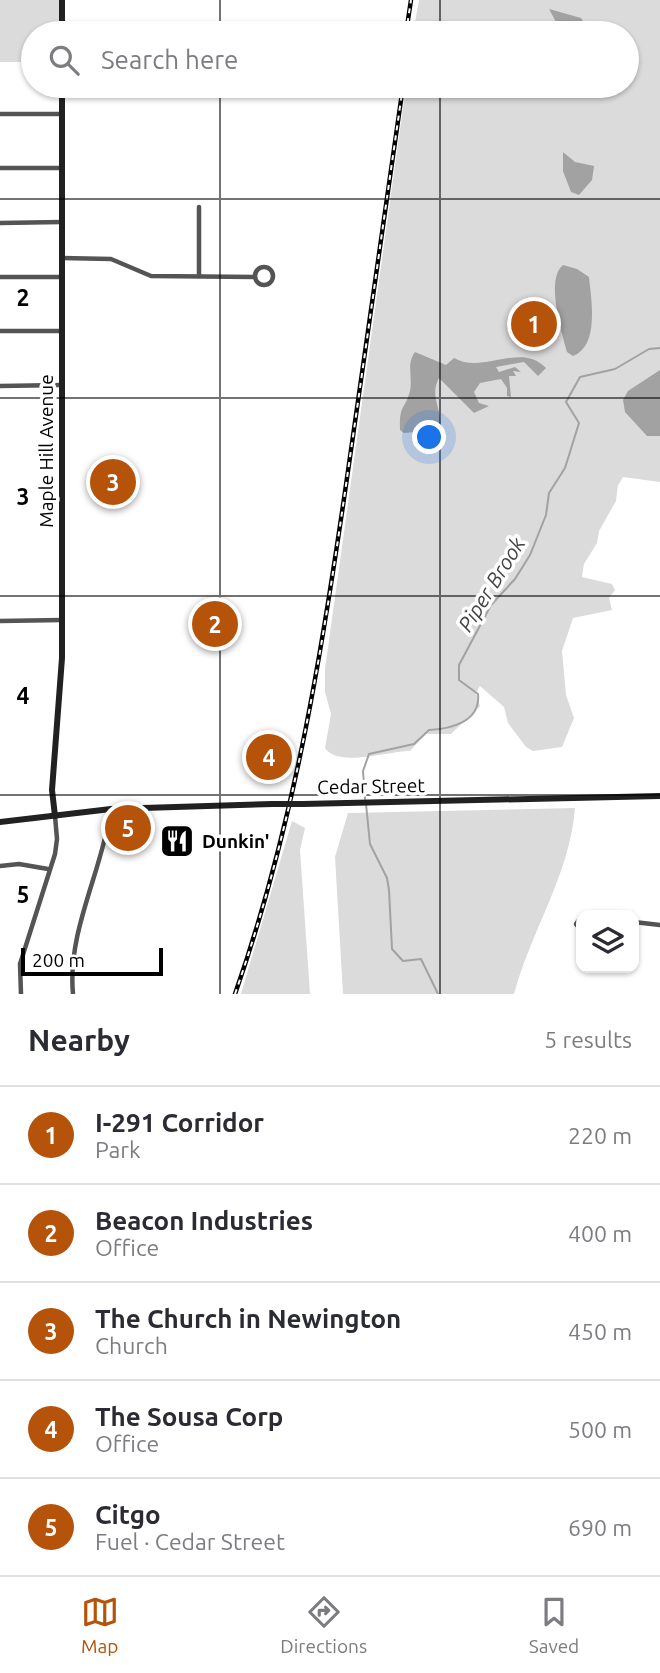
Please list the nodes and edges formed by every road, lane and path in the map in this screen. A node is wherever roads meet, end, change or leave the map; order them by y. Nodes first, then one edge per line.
1 (62, 0) edge
2 (62, 21) edge
3 (62, 98) edge
4 (0, 114) edge
5 (62, 114) junction
6 (0, 168) edge
7 (62, 168) junction
8 (199, 207) dead end
9 (62, 222) junction
10 (0, 223) edge
11 (62, 258) junction
12 (62, 276) junction
13 (199, 276) junction
14 (255, 276) junction
15 (0, 277) edge
16 (0, 331) edge
17 (62, 331) junction
18 (62, 385) junction
19 (0, 386) edge
20 (62, 620) junction
21 (0, 621) edge
22 (660, 796) edge
23 (111, 809) junction
24 (55, 816) junction
25 (0, 822) edge
26 (0, 866) edge
27 (48, 869) junction
28 (639, 923) edge
29 (660, 925) edge
30 (19, 994) edge
31 (73, 994) edge

1 - 2 street
3 - 5 street, Maple Hill Avenue
4 - 5 street
5 - 7 street, Maple Hill Avenue
6 - 7 street
7 - 9 street, Maple Hill Avenue
8 - 13 street
9 - 10 street
9 - 11 street, Maple Hill Avenue
11 - 12 street, Maple Hill Avenue
11 - 13 street
12 - 15 street
12 - 17 street, Maple Hill Avenue
13 - 14 street
14 - 14 street
16 - 17 street
17 - 18 street, Maple Hill Avenue
18 - 19 street
18 - 20 street, Maple Hill Avenue
20 - 21 street
20 - 24 street, Maple Hill Avenue
22 - 23 street, Cedar Street, bridge
23 - 24 street, Cedar Street
23 - 31 street
24 - 25 street, Cedar Street
24 - 27 street
26 - 27 street
27 - 30 street
28 - 29 street

